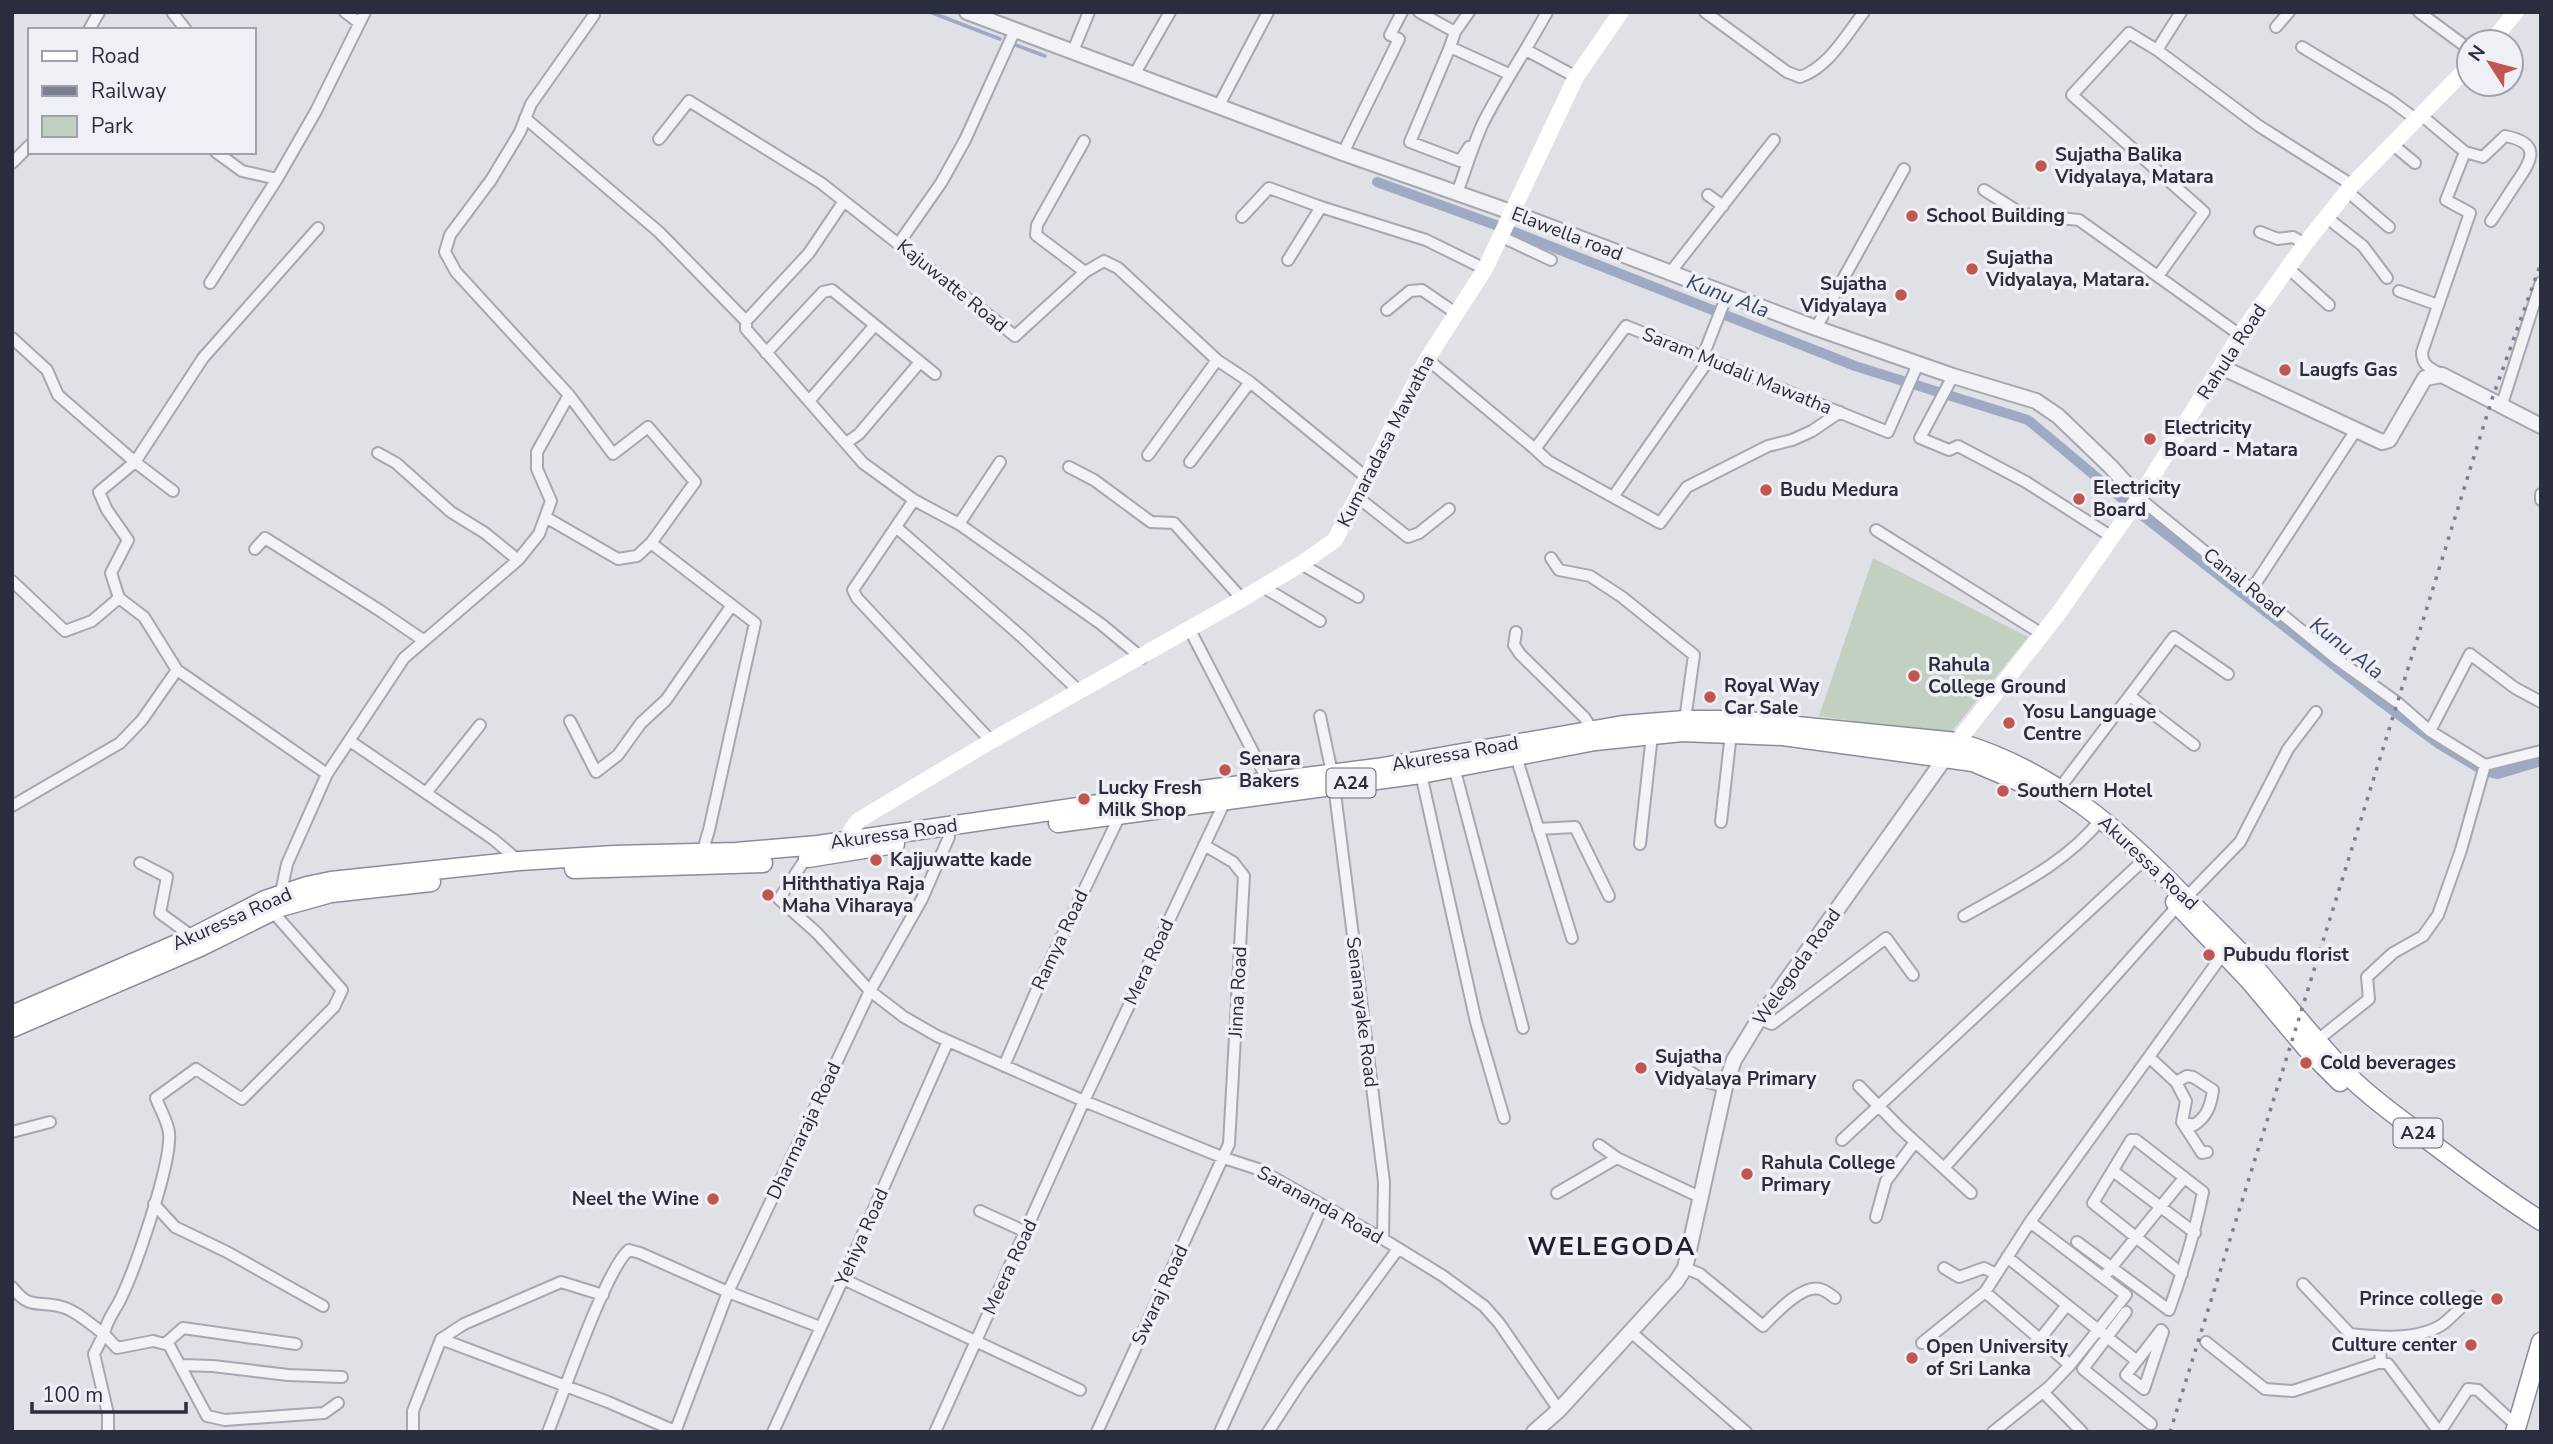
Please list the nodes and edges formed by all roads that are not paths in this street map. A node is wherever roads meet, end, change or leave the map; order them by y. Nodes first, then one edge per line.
1 (99, 12) edge
2 (172, 12) edge
3 (345, 12) edge
4 (967, 12) edge
5 (1089, 12) edge
6 (1170, 12) edge
7 (1268, 12) edge
8 (1402, 12) edge
9 (1419, 12) edge
10 (1469, 12) edge
11 (1547, 12) edge
12 (1621, 12) edge
13 (1705, 12) edge
14 (1864, 12) edge
15 (2181, 12) edge
16 (2289, 12) edge
17 (2418, 12) edge
18 (2516, 12) edge
19 (592, 13) edge
20 (982, 15) edge
21 (361, 17) edge
22 (2276, 27) dead end
23 (90, 28) edge
24 (185, 28) edge
25 (2503, 28) edge
26 (1015, 30) junction
27 (1455, 32) junction
28 (2455, 38) edge
29 (1450, 47) junction
30 (2302, 47) dead end
31 (1526, 50) junction
32 (2157, 50) junction
33 (1073, 51) junction
34 (1509, 74) junction
35 (1134, 75) junction
36 (1576, 77) junction
37 (2455, 80) edge
38 (1219, 107) junction
39 (2419, 117) junction
40 (525, 118) junction
41 (659, 139) dead end
42 (1774, 140) dead end
43 (1084, 141) dead end
44 (2392, 144) junction
45 (28, 147) edge
46 (1474, 148) junction
47 (2465, 152) junction
48 (1343, 153) junction
49 (219, 154) edge
50 (12, 163) edge
51 (2415, 163) dead end
52 (1904, 169) dead end
53 (276, 179) junction
54 (2350, 188) junction
55 (1984, 190) dead end
56 (1458, 193) junction
57 (1708, 195) dead end
58 (844, 201) junction
59 (1723, 206) junction
60 (1321, 207) junction
61 (1511, 212) junction
62 (1241, 217) dead end
63 (2326, 217) junction
64 (2491, 221) dead end
65 (2389, 227) dead end
66 (318, 228) dead end
67 (2260, 232) dead end
68 (1500, 236) junction
69 (899, 243) junction
70 (2305, 244) junction
71 (1288, 260) dead end
72 (1551, 260) dead end
73 (1485, 268) junction
74 (2288, 268) junction
75 (1085, 272) junction
76 (1669, 274) junction
77 (2158, 276) junction
78 (2387, 278) dead end
79 (2541, 282) edge
80 (210, 283) dead end
81 (2399, 290) dead end
82 (1727, 295) junction
83 (2329, 304) dead end
84 (2438, 305) junction
85 (1387, 310) dead end
86 (1457, 314) junction
87 (746, 321) junction
88 (875, 325) junction
89 (1816, 328) junction
90 (2240, 335) junction
91 (12, 338) edge
92 (766, 353) junction
93 (1706, 357) junction
94 (1427, 359) junction
95 (1217, 360) junction
96 (920, 362) junction
97 (1918, 364) junction
98 (2221, 368) junction
99 (935, 373) dead end
100 (2442, 374) junction
101 (1953, 376) junction
102 (1250, 382) junction
103 (569, 395) junction
104 (809, 401) junction
105 (2502, 404) junction
106 (1840, 412) junction
107 (2541, 426) edge
108 (2356, 430) junction
109 (846, 443) junction
110 (1535, 449) junction
111 (378, 453) dead end
112 (1148, 455) dead end
113 (135, 462) junction
114 (1000, 462) dead end
115 (1190, 462) dead end
116 (1069, 467) dead end
117 (1366, 477) junction
118 (173, 491) dead end
119 (2541, 494) edge
120 (1356, 496) junction
121 (1613, 497) junction
122 (2139, 498) junction
123 (914, 500) junction
124 (2541, 500) edge
125 (1449, 509) dead end
126 (547, 518) junction
127 (959, 524) junction
128 (896, 527) junction
129 (1876, 530) dead end
130 (2112, 537) junction
131 (651, 543) junction
132 (255, 549) dead end
133 (1551, 558) dead end
134 (518, 559) junction
135 (1301, 564) junction
136 (12, 582) edge
137 (1263, 587) junction
138 (2252, 589) junction
139 (1358, 597) dead end
140 (119, 598) junction
141 (1242, 599) junction
142 (732, 605) junction
143 (1320, 621) dead end
144 (1190, 630) junction
145 (1516, 632) dead end
146 (2042, 634) junction
147 (423, 640) junction
148 (1142, 657) junction
149 (177, 670) junction
150 (2228, 674) dead end
151 (1080, 692) junction
152 (2130, 696) junction
153 (2541, 702) edge
154 (2316, 712) dead end
155 (1320, 716) dead end
156 (1685, 720) junction
157 (570, 721) dead end
158 (480, 725) dead end
159 (1592, 729) junction
160 (2430, 731) junction
161 (1731, 733) junction
162 (1652, 735) junction
163 (350, 741) junction
164 (991, 741) junction
165 (1957, 742) junction
166 (2194, 745) dead end
167 (2541, 751) edge
168 (1475, 756) junction
169 (1516, 756) junction
170 (1945, 758) junction
171 (2485, 765) junction
172 (1454, 767) junction
173 (327, 774) junction
174 (1421, 774) junction
175 (1333, 779) junction
176 (1268, 781) junction
177 (2059, 789) junction
178 (426, 793) junction
179 (1218, 794) junction
180 (12, 806) edge
181 (1120, 815) junction
182 (1721, 822) dead end
183 (2099, 823) junction
184 (1538, 828) junction
185 (949, 837) junction
186 (1640, 844) dead end
187 (1203, 845) junction
188 (848, 846) junction
189 (702, 853) junction
190 (806, 858) junction
191 (519, 861) junction
192 (615, 861) junction
193 (2143, 861) junction
194 (140, 863) dead end
195 (1609, 896) dead end
196 (2182, 902) junction
197 (278, 904) junction
198 (1964, 916) dead end
199 (193, 937) junction
200 (1572, 939) dead end
201 (2224, 954) junction
202 (1913, 975) dead end
203 (870, 990) junction
204 (12, 1015) edge
205 (1759, 1019) junction
206 (12, 1027) edge
207 (1523, 1028) dead end
208 (948, 1041) junction
209 (2312, 1044) junction
210 (2149, 1057) junction
211 (1004, 1066) junction
212 (1687, 1070) dead end
213 (2176, 1082) junction
214 (1859, 1086) dead end
215 (1725, 1087) junction
216 (1084, 1101) junction
217 (1878, 1106) junction
218 (1504, 1118) dead end
219 (50, 1122) dead end
220 (2182, 1122) junction
221 (12, 1132) edge
222 (1842, 1140) dead end
223 (1915, 1142) junction
224 (1598, 1145) dead end
225 (2207, 1152) dead end
226 (1224, 1158) junction
227 (1616, 1158) junction
228 (1944, 1168) junction
229 (2113, 1171) junction
230 (2184, 1178) junction
231 (1557, 1193) dead end
232 (1971, 1193) dead end
233 (1702, 1198) junction
234 (155, 1204) junction
235 (1323, 1206) junction
236 (2161, 1207) junction
237 (980, 1211) dead end
238 (1875, 1217) dead end
239 (2029, 1222) junction
240 (2540, 1223) edge
241 (1026, 1232) junction
242 (2194, 1233) junction
243 (2136, 1238) junction
244 (1383, 1239) junction
245 (2077, 1242) dead end
246 (1398, 1249) junction
247 (2007, 1257) junction
248 (1685, 1268) junction
249 (1944, 1268) dead end
250 (2111, 1269) junction
251 (1996, 1274) junction
252 (2182, 1274) junction
253 (2103, 1278) junction
254 (844, 1279) junction
255 (2303, 1284) dead end
256 (12, 1287) edge
257 (728, 1292) junction
258 (1985, 1292) junction
259 (603, 1295) junction
260 (2472, 1297) dead end
261 (1836, 1298) dead end
262 (2067, 1305) junction
263 (323, 1306) dead end
264 (2126, 1312) dead end
265 (820, 1327) junction
266 (1632, 1332) junction
267 (2102, 1333) junction
268 (104, 1334) junction
269 (2379, 1337) junction
270 (440, 1339) junction
271 (2039, 1339) junction
272 (976, 1340) junction
273 (2206, 1342) dead end
274 (1922, 1343) dead end
275 (165, 1344) junction
276 (296, 1344) dead end
277 (2539, 1349) edge
278 (2137, 1361) junction
279 (2381, 1362) junction
280 (181, 1365) junction
281 (2070, 1365) junction
282 (342, 1377) dead end
283 (566, 1387) junction
284 (1080, 1390) dead end
285 (2043, 1392) junction
286 (338, 1404) dead end
287 (1559, 1410) junction
288 (2151, 1424) dead end
289 (2516, 1429) edge
290 (108, 1432) edge
291 (413, 1432) edge
292 (548, 1432) edge
293 (675, 1432) edge
294 (773, 1432) edge
295 (935, 1432) edge
296 (1097, 1432) edge
297 (1220, 1432) edge
298 (1268, 1432) edge
299 (1534, 1432) edge
300 (1746, 1432) edge
301 (1993, 1432) edge
302 (2082, 1432) edge
303 (2440, 1432) edge

1 - 23 street
2 - 24 street
3 - 21 street
4 - 20 street, Elawella road
5 - 33 street
6 - 35 street
7 - 38 street
8 - 48 street
9 - 27 street
10 - 27 street
11 - 31 street
12 - 36 main road, Kumaradasa Mawatha
13 - 14 street
15 - 32 street
16 - 22 street
17 - 28 street
18 - 25 main road
19 - 40 street
20 - 26 street, Elawella road
21 - 53 street
26 - 33 street, Elawella road
26 - 69 street
27 - 29 street
29 - 34 street
29 - 46 street
30 - 39 street
31 - 34 street
31 - 36 street
32 - 54 street
32 - 77 street
33 - 35 street, Elawella road
34 - 46 street
35 - 38 street, Elawella road
36 - 61 main road, Kumaradasa Mawatha
37 - 39 main road, Rahula Road
38 - 48 street, Elawella road
39 - 44 main road, Rahula Road
39 - 47 street
40 - 87 street
40 - 103 street
41 - 58 street, Kajuwatte Road
42 - 59 street
43 - 75 street
44 - 51 street
44 - 54 main road, Rahula Road
45 - 50 street
46 - 56 street
47 - 64 street
47 - 84 street
48 - 56 street, Elawella road
49 - 53 street
52 - 89 street
53 - 80 street
54 - 63 main road, Rahula Road
54 - 65 street
55 - 77 street
56 - 61 street, Elawella road
57 - 59 street
58 - 69 street, Kajuwatte Road
58 - 87 street
59 - 76 street
60 - 62 street
60 - 71 street
60 - 73 street
61 - 68 main road, Kumaradasa Mawatha
61 - 76 street, Elawella road
63 - 70 main road, Rahula Road
63 - 78 street
66 - 113 street
67 - 70 street
68 - 72 street
68 - 73 main road, Kumaradasa Mawatha
69 - 75 street, Kajuwatte Road
70 - 74 main road, Rahula Road
73 - 86 main road, Kumaradasa Mawatha
74 - 83 street
74 - 90 main road, Rahula Road
75 - 95 street
76 - 82 street, Elawella road
77 - 90 street
79 - 105 street
81 - 84 street
82 - 89 street, Elawella road
82 - 93 street
84 - 100 street
85 - 86 street
86 - 94 main road, Kumaradasa Mawatha
87 - 92 street
88 - 92 street
88 - 96 street
88 - 104 street
89 - 97 street, Elawella road
90 - 98 main road, Rahula Road
91 - 113 street
92 - 104 street
93 - 106 street, Saram Mudali Mawatha
93 - 110 street, Saram Mudali Mawatha
93 - 121 street
94 - 110 street
94 - 117 main road, Kumaradasa Mawatha
95 - 102 street
95 - 112 street
96 - 99 street
96 - 109 street
97 - 101 street, Elawella road
97 - 106 street, Saram Mudali Mawatha
98 - 108 street
98 - 122 main road, Rahula Road
100 - 105 street
100 - 108 street
101 - 122 street, Elawella road
101 - 130 street
102 - 115 street
102 - 117 street
103 - 126 street
103 - 131 street
104 - 109 street
105 - 107 street
106 - 121 street
108 - 138 street
109 - 123 street
110 - 121 street
111 - 134 street
113 - 118 street
113 - 140 street
114 - 127 street
116 - 141 street
117 - 120 main road, Kumaradasa Mawatha
119 - 124 street
120 - 125 street
120 - 135 main road, Kumaradasa Mawatha
122 - 130 main road, Rahula Road
122 - 138 street, Canal Road
123 - 127 street
123 - 128 street
126 - 131 street
126 - 134 street
127 - 148 street
128 - 151 street
128 - 164 street
129 - 146 street
130 - 146 main road, Rahula Road
131 - 142 street
132 - 147 street
133 - 156 street
134 - 147 street
135 - 137 main road, Kumaradasa Mawatha
135 - 139 street
136 - 140 street
137 - 141 main road, Kumaradasa Mawatha
137 - 143 street
138 - 160 street, Canal Road
140 - 149 street
141 - 144 main road, Kumaradasa Mawatha
142 - 157 street
142 - 189 street
144 - 148 main road, Kumaradasa Mawatha
144 - 176 street
145 - 159 street
146 - 165 main road, Rahula Road
147 - 163 street
148 - 151 main road, Kumaradasa Mawatha
149 - 173 street
149 - 180 street
150 - 152 street
151 - 164 main road, Kumaradasa Mawatha
152 - 166 street
152 - 177 street
153 - 160 street
154 - 196 street
155 - 175 street, Senanayake Road
156 - 159 highway, Akuressa Road / A24
156 - 165 highway, Akuressa Road / A24
158 - 178 street
159 - 168 highway, Akuressa Road / A24
160 - 171 street, Canal Road
161 - 162 highway, Akuressa Road / A24
161 - 170 highway, Akuressa Road / A24
161 - 182 street
162 - 169 highway, Akuressa Road / A24
162 - 186 street
163 - 173 street
163 - 178 street
164 - 188 main road, Kumaradasa Mawatha
165 - 170 main road, Rahula Road
165 - 177 highway, Akuressa Road / A24
167 - 171 street
168 - 169 highway, Akuressa Road / A24
168 - 172 highway, Akuressa Road / A24
168 - 175 highway, Akuressa Road / A24
169 - 184 street
170 - 183 highway, Akuressa Road / A24
170 - 205 street, Welegoda Road
171 - 209 street
172 - 174 highway, Akuressa Road / A24
172 - 207 street
173 - 197 street
174 - 175 highway, Akuressa Road / A24
174 - 218 street
175 - 176 highway, Akuressa Road / A24
175 - 179 highway, Akuressa Road / A24
175 - 244 street, Senanayake Road
176 - 179 highway, Akuressa Road / A24
177 - 183 highway, Akuressa Road / A24
178 - 191 street
179 - 181 highway, Akuressa Road / A24
179 - 187 street, Mera Road
179 - 188 highway, Akuressa Road / A24
181 - 185 highway, Akuressa Road / A24
181 - 211 street, Ramya Road
183 - 193 highway, Akuressa Road / A24
183 - 198 street
184 - 195 street
184 - 200 street
185 - 188 highway, Akuressa Road / A24
185 - 203 street, Dharmaraja Road
187 - 216 street, Mera Road
187 - 226 street, Jinna Road
188 - 189 highway, Akuressa Road / A24
188 - 190 highway, Akuressa Road / A24
189 - 192 highway, Akuressa Road / A24
190 - 192 highway, Akuressa Road / A24
190 - 203 street, Sarananda Road
191 - 192 highway, Akuressa Road / A24
191 - 197 highway, Akuressa Road / A24
192 - 197 highway, Akuressa Road / A24
193 - 196 highway, Akuressa Road / A24
193 - 217 street
194 - 199 street
196 - 201 highway, Akuressa Road / A24
196 - 209 highway, Akuressa Road / A24
196 - 228 street
197 - 199 highway, Akuressa Road / A24
197 - 206 highway, Akuressa Road / A24
197 - 234 street
199 - 204 highway, Akuressa Road / A24
201 - 209 highway, Akuressa Road / A24
201 - 210 street
202 - 205 street
203 - 208 street, Sarananda Road
203 - 257 street, Dharmaraja Road
205 - 215 street, Welegoda Road
208 - 211 street, Sarananda Road
208 - 254 street, Yehiya Road
209 - 240 highway, Akuressa Road / A24
210 - 213 street
210 - 239 street
211 - 216 street, Sarananda Road
212 - 215 street
213 - 220 street
213 - 220 street
214 - 217 street
215 - 233 street, Welegoda Road
216 - 226 street, Sarananda Road
216 - 241 street, Meera Road
217 - 222 street
217 - 223 street
219 - 221 street
220 - 225 street
223 - 228 street
223 - 238 street
224 - 227 street
226 - 235 street, Sarananda Road
226 - 296 street, Swaraj Road
227 - 231 street
227 - 233 street
228 - 232 street
229 - 230 street
229 - 236 street
229 - 243 street
230 - 236 street
230 - 242 street
233 - 248 street, Welegoda Road
234 - 263 street
234 - 268 street
235 - 244 street, Sarananda Road
235 - 297 street
236 - 242 street
236 - 243 street
237 - 241 street
239 - 247 street
239 - 253 street
241 - 272 street, Meera Road
242 - 252 street
243 - 250 street
243 - 252 street
244 - 246 street, Sarananda Road
245 - 250 street
246 - 287 street, Sarananda Road
246 - 298 street
247 - 251 street
247 - 262 street
248 - 261 street
248 - 266 street, Welegoda Road
249 - 251 street
250 - 252 street
250 - 253 street
251 - 258 street
253 - 267 street
254 - 265 street, Yehiya Road
254 - 272 street
255 - 269 street
256 - 268 street
257 - 259 street
257 - 265 street
257 - 293 street, Dharmaraja Road
258 - 271 street
258 - 274 street
259 - 270 street
259 - 283 street
260 - 269 street
262 - 267 street
262 - 271 street
264 - 267 street
265 - 294 street, Yehiya Road
266 - 287 street, Welegoda Road
266 - 300 street
267 - 278 street
267 - 281 street
267 - 288 street
268 - 275 street
268 - 290 street
269 - 279 street
270 - 283 street
270 - 291 street
271 - 281 street
272 - 284 street
272 - 295 street, Meera Road
273 - 279 street
275 - 276 street
275 - 280 street
277 - 289 highway
278 - 278 street
279 - 303 street
280 - 282 street
280 - 286 street
281 - 285 street
283 - 292 street
283 - 293 street
285 - 301 street
285 - 302 street
287 - 299 street, Welegoda Road
289 - 303 street

